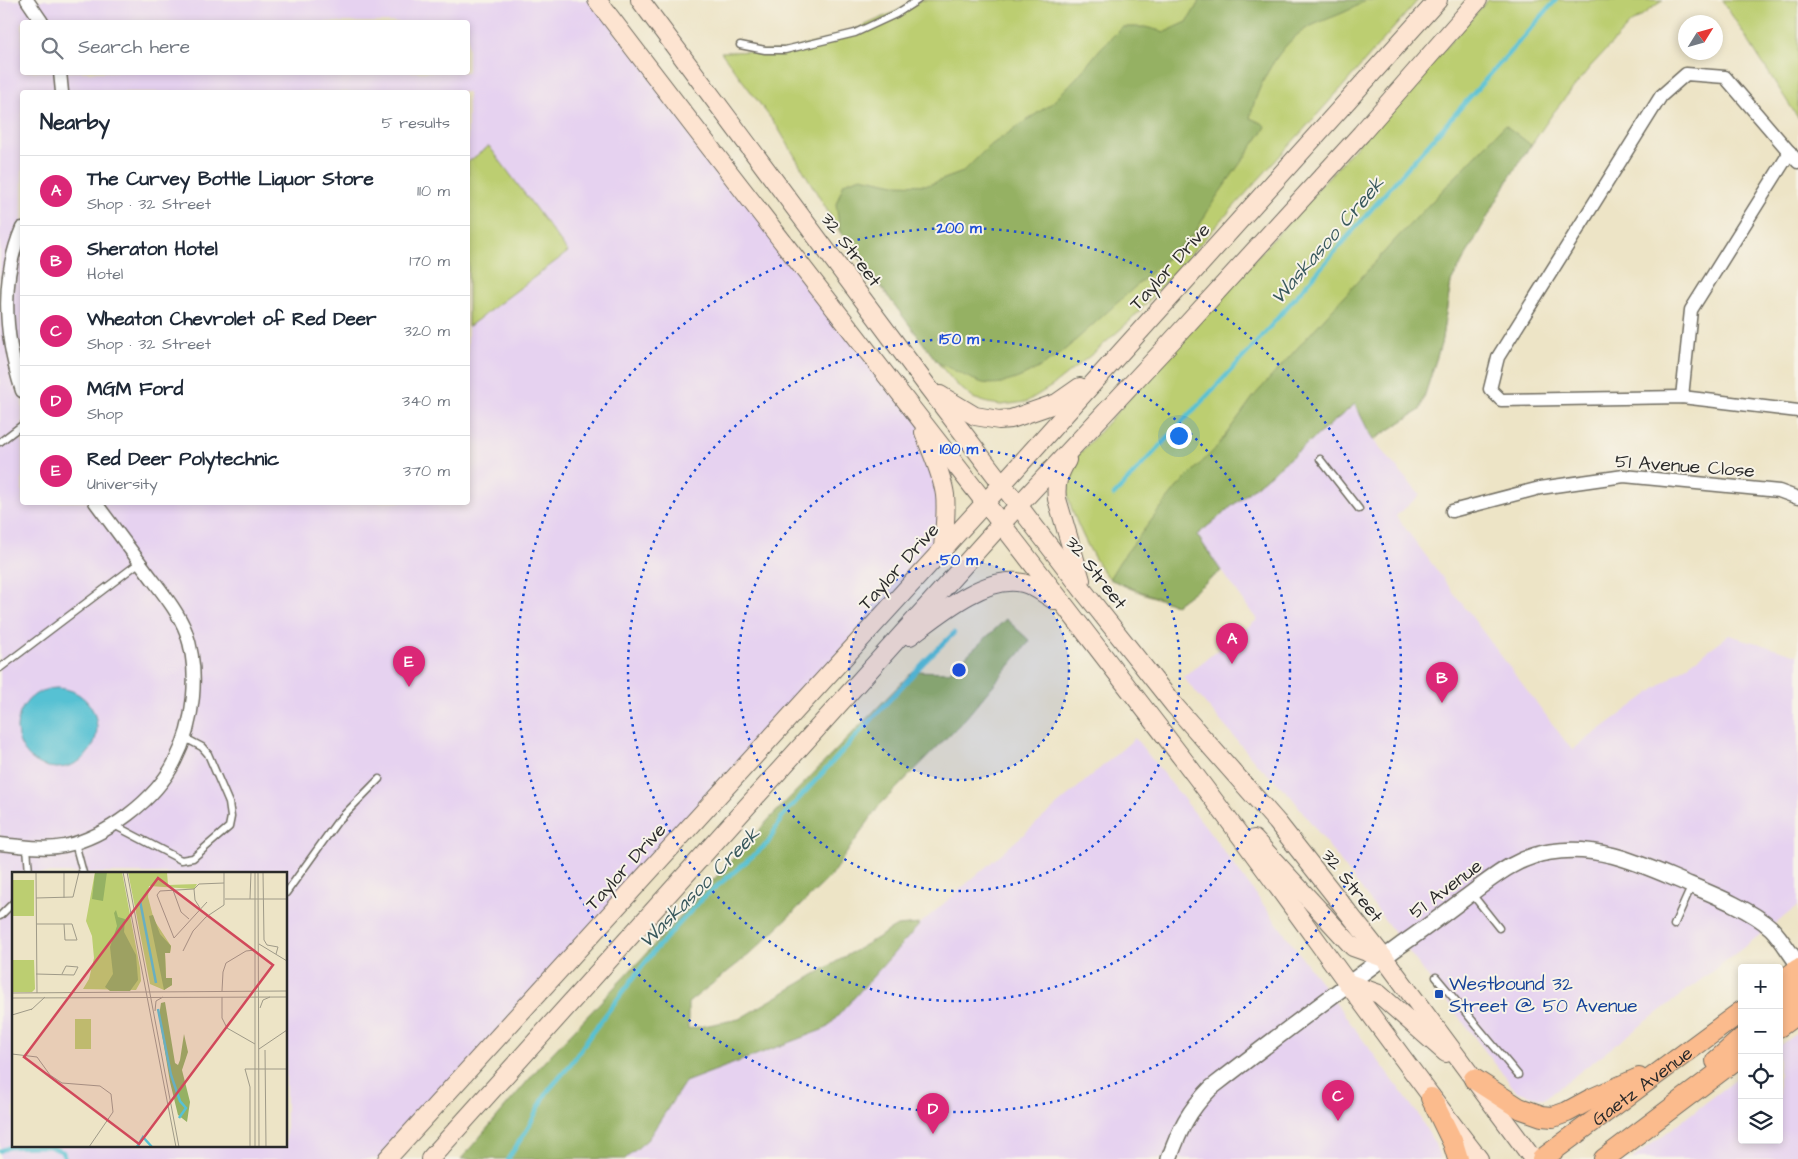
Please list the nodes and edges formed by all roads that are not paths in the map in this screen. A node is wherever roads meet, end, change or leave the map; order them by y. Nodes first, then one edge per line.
1 (27, 0) edge
2 (597, 0) edge
3 (640, 0) edge
4 (918, 0) edge
5 (1438, 0) edge
6 (1478, 0) edge
7 (41, 20) edge
8 (740, 45) dead end
9 (60, 75) edge
10 (62, 90) edge
11 (1794, 157) edge
12 (20, 234) edge
13 (1101, 373) junction
14 (20, 384) edge
15 (928, 387) junction
16 (1682, 398) junction
17 (1798, 410) edge
18 (918, 415) junction
19 (20, 427) edge
20 (1079, 438) junction
21 (0, 442) edge
22 (1320, 459) dead end
23 (1002, 484) junction
24 (1798, 498) edge
25 (985, 503) junction
26 (97, 505) edge
27 (1018, 505) junction
28 (1359, 509) dead end
29 (1452, 511) dead end
30 (1001, 524) junction
31 (942, 549) junction
32 (140, 562) junction
33 (1085, 593) junction
34 (1066, 609) junction
35 (881, 656) junction
36 (0, 668) edge
37 (185, 738) junction
38 (1193, 772) junction
39 (379, 779) dead end
40 (113, 824) junction
41 (75, 843) junction
42 (0, 844) edge
43 (27, 847) junction
44 (29, 872) edge
45 (84, 872) edge
46 (1692, 886) junction
47 (288, 890) edge
48 (1471, 893) junction
49 (12, 904) edge
50 (0, 916) edge
51 (1674, 925) dead end
52 (1499, 928) dead end
53 (1384, 958) junction
54 (1798, 964) edge
55 (1798, 968) edge
56 (1436, 977) dead end
57 (1783, 980) edge
58 (1348, 983) junction
59 (1798, 986) edge
60 (1793, 1012) edge
61 (1738, 1014) edge
62 (1783, 1023) edge
63 (1738, 1041) edge
64 (1738, 1058) edge
65 (1673, 1063) junction
66 (1518, 1075) dead end
67 (1474, 1078) junction
68 (1701, 1086) junction
69 (1431, 1098) junction
70 (1642, 1131) junction
71 (386, 1159) edge
72 (430, 1159) edge
73 (1169, 1159) edge
74 (1458, 1159) edge
75 (1479, 1159) edge
76 (1533, 1159) edge
77 (1542, 1159) edge
78 (1604, 1159) edge
79 (1625, 1159) edge

1 - 7 street
2 - 18 main road
3 - 15 main road, 32 Street
4 - 8 lane
5 - 13 main road, Taylor Drive
6 - 20 main road
9 - 10 street
11 - 16 street
11 - 16 street
12 - 14 street
13 - 15 main road
13 - 23 main road, Taylor Drive
15 - 23 main road, 32 Street
16 - 17 street
18 - 25 main road
18 - 31 main road
19 - 21 lane
20 - 27 main road
20 - 33 main road
22 - 28 lane
23 - 25 main road, Taylor Drive
23 - 27 main road, 32 Street
24 - 29 street, 51 Avenue Close
25 - 30 main road
25 - 31 main road, Taylor Drive
26 - 32 street
27 - 30 main road
27 - 33 main road, 32 Street
30 - 34 main road
30 - 35 main road
31 - 71 main road, Taylor Drive
32 - 36 lane
32 - 37 street
33 - 53 main road, 32 Street
34 - 35 main road
34 - 38 main road
35 - 72 main road
37 - 40 street
37 - 40 lane
38 - 53 main road
38 - 58 main road
39 - 47 lane
40 - 41 street
41 - 43 street
41 - 45 lane
42 - 43 street
43 - 44 lane
46 - 48 street, 51 Avenue
46 - 51 lane
46 - 54 street, 51 Avenue
48 - 52 lane
48 - 53 street, 51 Avenue
49 - 50 lane
53 - 58 street, 51 Avenue
53 - 67 main road, 32 Street
55 - 57 main road
56 - 66 lane
58 - 67 main road
58 - 69 main road
58 - 73 street, 51 Avenue
59 - 60 main road
60 - 62 main road
61 - 65 main road, Gaetz Avenue
63 - 68 main road
64 - 68 main road, Gaetz Avenue
65 - 67 main road
65 - 77 main road, Gaetz Avenue
67 - 76 main road, 32 Street
68 - 70 main road, Gaetz Avenue
69 - 74 main road
69 - 75 main road
70 - 78 main road, Gaetz Avenue
70 - 79 main road

